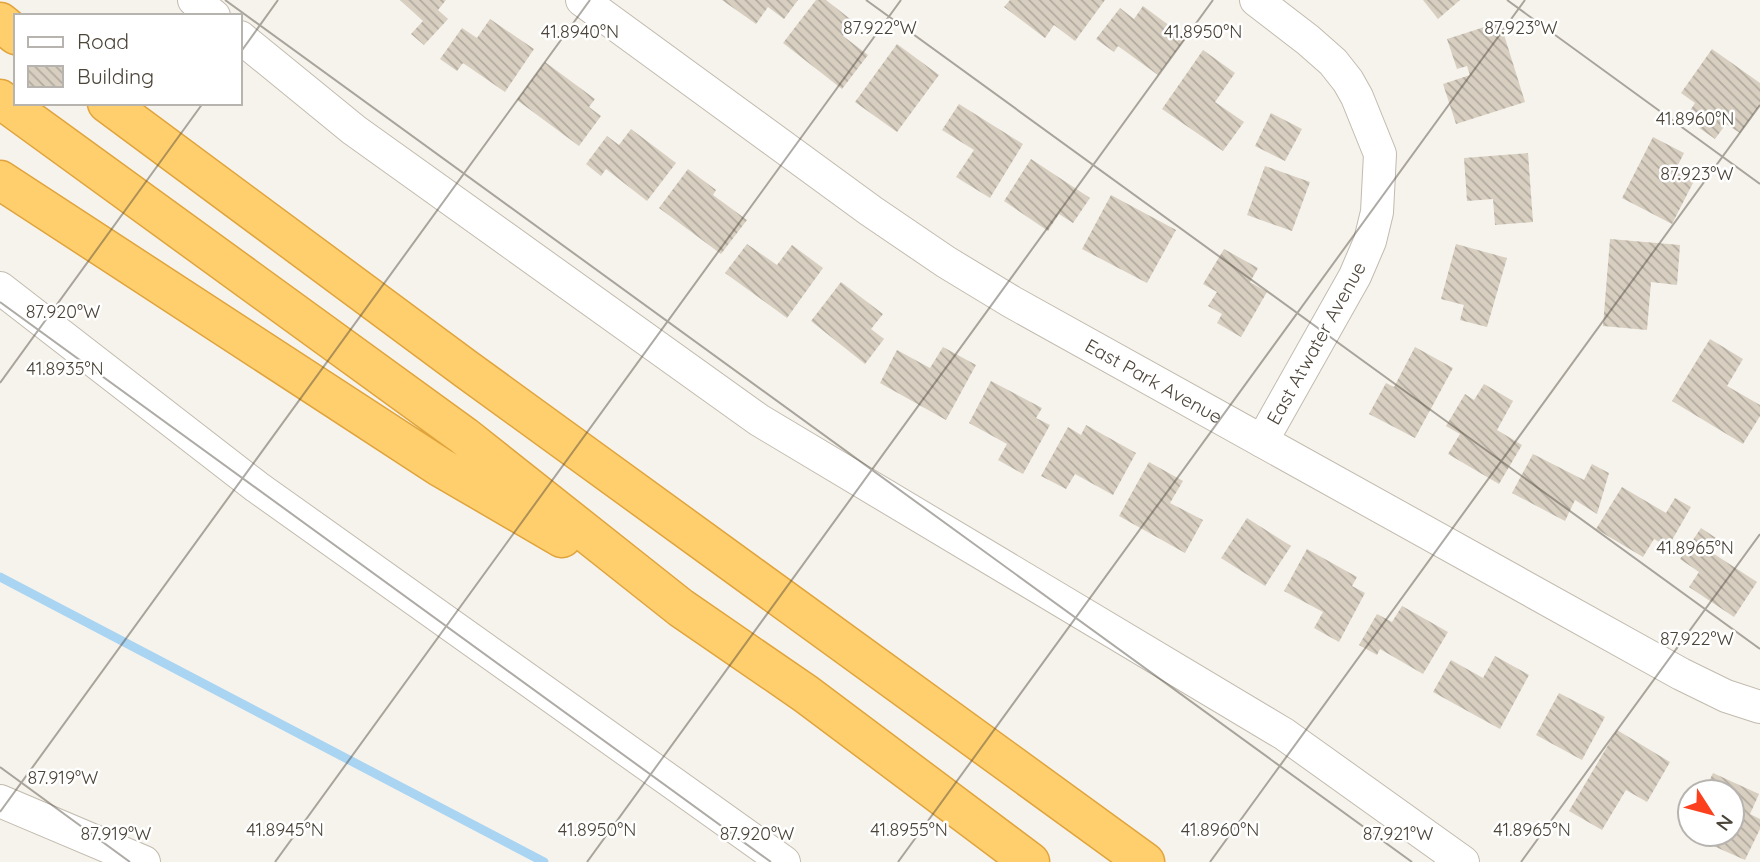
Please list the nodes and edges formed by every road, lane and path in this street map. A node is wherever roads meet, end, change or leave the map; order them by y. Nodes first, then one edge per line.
1 (194, 0) edge
2 (582, 0) edge
3 (1256, 0) edge
4 (212, 14) edge
5 (242, 39) edge
6 (0, 99) edge
7 (110, 105) edge
8 (0, 180) edge
9 (0, 288) edge
10 (1262, 441) junction
11 (681, 608) junction
12 (1760, 706) edge
13 (0, 801) edge
14 (144, 862) edge
15 (785, 862) edge
16 (1030, 862) edge
17 (1145, 862) edge
18 (1463, 862) edge

1 - 4 street
2 - 10 street, East Park Avenue
3 - 10 street, East Atwater Avenue
5 - 18 street
6 - 11 highway
7 - 17 highway
8 - 11 highway
9 - 15 street
10 - 12 street, East Park Avenue
11 - 16 highway
13 - 14 street

